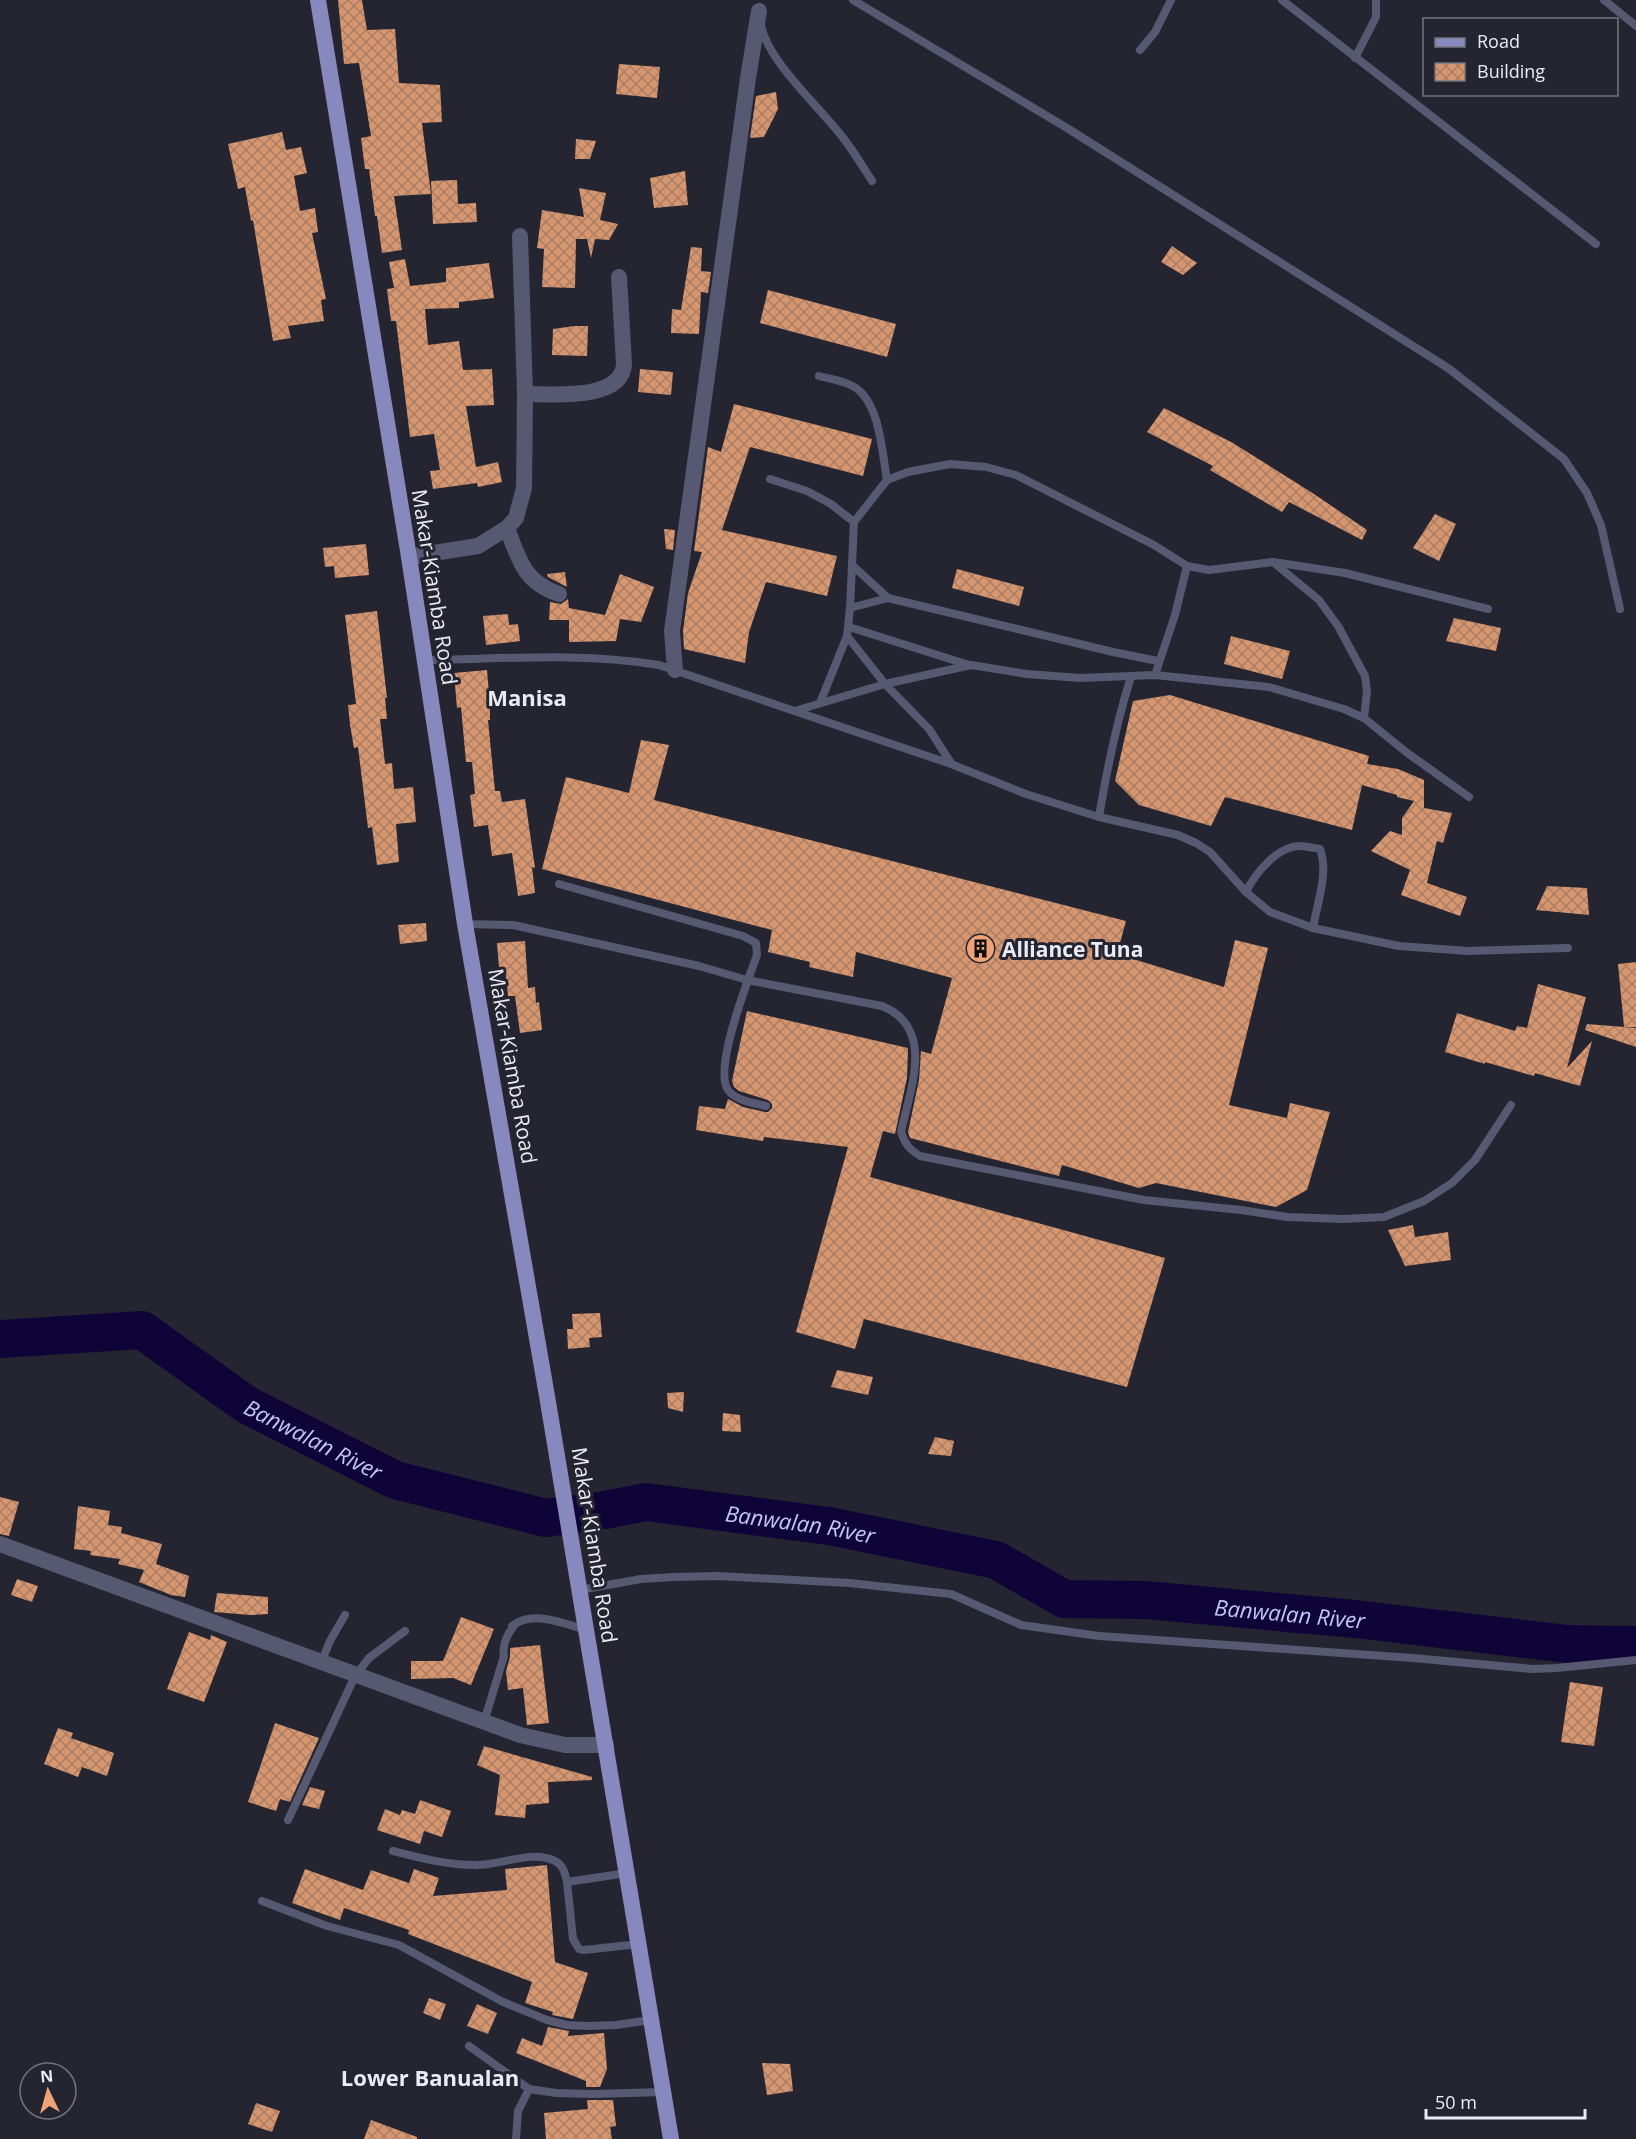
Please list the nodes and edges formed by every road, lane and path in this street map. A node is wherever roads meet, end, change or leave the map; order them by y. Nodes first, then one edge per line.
1 (318, 0) edge
2 (853, 0) edge
3 (1171, 0) edge
4 (1376, 0) edge
5 (1604, 0) edge
6 (1284, 1) edge
7 (760, 6) edge
8 (1636, 26) edge
9 (1140, 50) dead end
10 (1355, 58) junction
11 (872, 181) dead end
12 (520, 237) dead end
13 (1596, 244) dead end
14 (619, 277) dead end
15 (819, 376) dead end
16 (525, 394) junction
17 (770, 479) dead end
18 (887, 480) junction
19 (854, 522) junction
20 (507, 528) junction
21 (409, 557) junction
22 (1273, 562) junction
23 (852, 565) junction
24 (1187, 566) junction
25 (559, 594) dead end
26 (888, 598) junction
27 (850, 608) junction
28 (1488, 609) dead end
29 (1620, 609) dead end
30 (848, 632) junction
31 (425, 660) junction
32 (1158, 661) junction
33 (971, 665) junction
34 (675, 670) junction
35 (1155, 675) junction
36 (1131, 677) junction
37 (885, 684) junction
38 (820, 703) junction
39 (797, 710) junction
40 (1364, 718) junction
41 (951, 764) junction
42 (1469, 797) dead end
43 (1099, 817) junction
44 (559, 884) dead end
45 (1246, 892) junction
46 (465, 924) junction
47 (1313, 928) junction
48 (1568, 948) dead end
49 (747, 980) junction
50 (1511, 1105) dead end
51 (766, 1106) dead end
52 (0, 1544) edge
53 (579, 1583) junction
54 (345, 1615) dead end
55 (586, 1630) junction
56 (405, 1631) dead end
57 (1636, 1660) edge
58 (321, 1663) junction
59 (355, 1676) junction
60 (484, 1722) junction
61 (606, 1745) junction
62 (288, 1820) dead end
63 (393, 1851) dead end
64 (627, 1873) junction
65 (567, 1882) junction
66 (262, 1901) dead end
67 (639, 1944) junction
68 (651, 2020) junction
69 (469, 2046) dead end
70 (529, 2089) junction
71 (663, 2092) junction
72 (516, 2139) edge
73 (671, 2139) edge

1 - 21 main road, Makar-Kiamba Road
2 - 29 lane
3 - 9 lane
4 - 10 lane
5 - 8 lane
6 - 10 lane
7 - 11 lane
7 - 34 street
10 - 13 lane
12 - 16 street
14 - 16 street
15 - 18 lane
16 - 20 street
17 - 19 lane
18 - 19 lane
18 - 24 lane
19 - 23 lane
20 - 21 street
20 - 25 street
21 - 31 main road, Makar-Kiamba Road
22 - 24 lane
22 - 28 lane
22 - 40 lane
23 - 26 lane
23 - 27 lane
24 - 32 lane
26 - 27 lane
26 - 32 lane
27 - 30 lane
30 - 33 lane
30 - 37 lane
30 - 38 lane
31 - 34 lane
31 - 46 main road, Makar-Kiamba Road
32 - 35 lane
33 - 36 lane
33 - 37 lane
34 - 39 lane
35 - 36 lane
35 - 40 lane
36 - 43 lane
37 - 38 lane
37 - 41 lane
38 - 39 lane
39 - 41 lane
40 - 42 lane
41 - 43 lane
43 - 45 lane
44 - 49 lane
45 - 47 lane
45 - 47 lane
46 - 49 lane
46 - 53 main road, Makar-Kiamba Road
47 - 48 lane
49 - 50 lane
49 - 51 lane
52 - 58 street
53 - 55 main road, Makar-Kiamba Road
53 - 57 lane
54 - 58 lane
55 - 60 lane
55 - 61 main road, Makar-Kiamba Road
56 - 59 lane
58 - 59 street
59 - 60 street
59 - 62 lane
60 - 61 street
61 - 64 main road, Makar-Kiamba Road
63 - 65 lane
64 - 65 lane
64 - 67 main road, Makar-Kiamba Road
65 - 67 lane
66 - 68 lane
67 - 68 main road, Makar-Kiamba Road
68 - 71 main road, Makar-Kiamba Road
69 - 70 lane
70 - 71 lane
70 - 72 lane
71 - 73 main road, Makar-Kiamba Road

